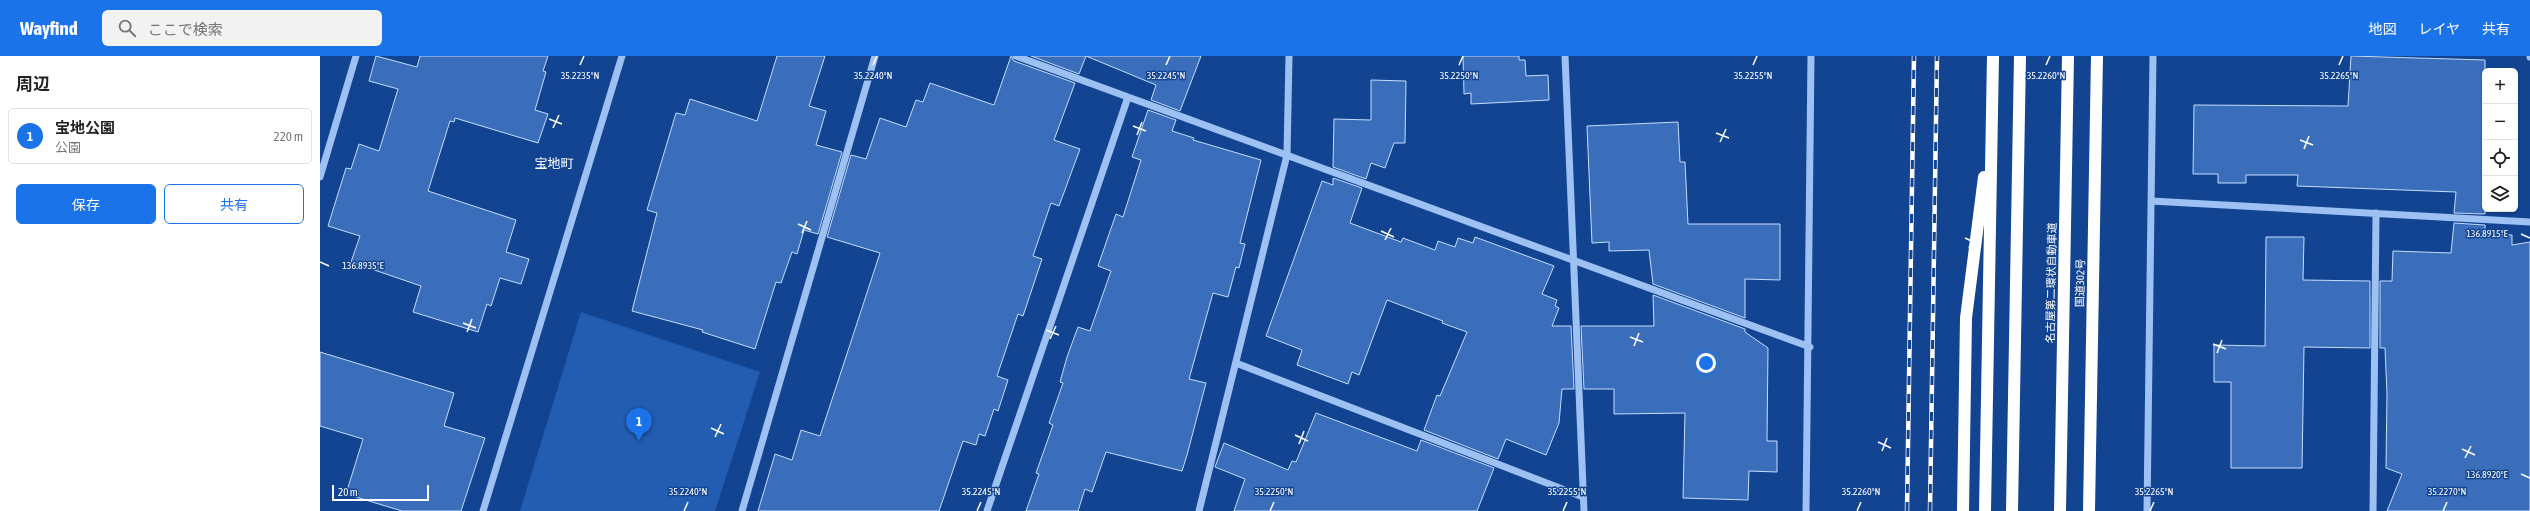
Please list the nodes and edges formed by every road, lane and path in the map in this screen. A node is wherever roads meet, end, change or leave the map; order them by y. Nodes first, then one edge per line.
1 (356, 56) edge
2 (622, 56) edge
3 (875, 56) edge
4 (1016, 56) edge
5 (1290, 56) edge
6 (1565, 56) edge
7 (1811, 56) edge
8 (1992, 56) edge
9 (2020, 56) edge
10 (2068, 56) edge
11 (2097, 56) edge
12 (2153, 56) edge
13 (1128, 97) junction
14 (1992, 122) junction
15 (1287, 155) junction
16 (320, 176) edge
17 (2152, 201) junction
18 (2376, 213) junction
19 (2530, 222) edge
20 (1572, 259) junction
21 (1810, 347) junction
22 (1236, 362) junction
23 (1583, 497) junction
24 (483, 511) edge
25 (742, 511) edge
26 (987, 511) edge
27 (1199, 511) edge
28 (1584, 511) edge
29 (1806, 511) edge
30 (1963, 511) edge
31 (1985, 511) edge
32 (2012, 511) edge
33 (2060, 511) edge
34 (2089, 511) edge
35 (2147, 511) edge
36 (2373, 511) edge

1 - 16 street
2 - 24 street
3 - 25 street
4 - 13 street
5 - 15 street
6 - 20 street
7 - 21 street
8 - 14 highway
9 - 32 highway
10 - 33 highway, 名古屋第二環状自動車道
11 - 34 highway, 国道302号
12 - 17 street
13 - 15 street
13 - 26 street
14 - 30 highway
14 - 31 highway
15 - 20 street
15 - 22 street
17 - 18 street
17 - 35 street
18 - 19 street
18 - 36 street
20 - 21 street
20 - 23 street
21 - 29 street
22 - 23 street
22 - 27 street
23 - 28 street

